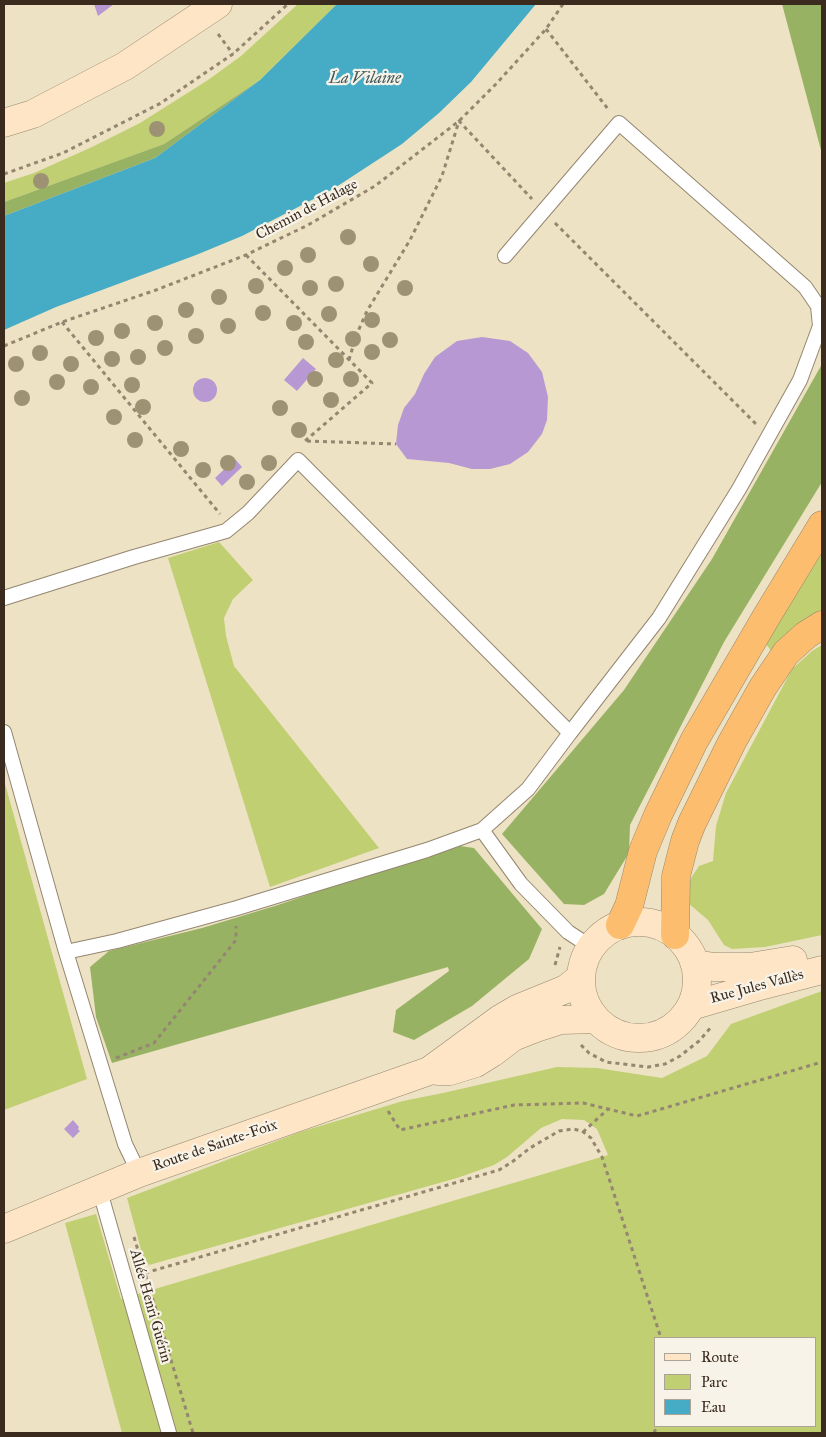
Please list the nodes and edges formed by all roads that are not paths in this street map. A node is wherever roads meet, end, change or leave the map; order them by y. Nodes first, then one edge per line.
1 (218, 4) edge
2 (4, 123) edge
3 (505, 256) dead end
4 (822, 525) edge
5 (4, 598) edge
6 (822, 625) edge
7 (4, 732) edge
8 (570, 733) junction
9 (482, 830) junction
10 (620, 925) junction
11 (675, 935) junction
12 (591, 947) junction
13 (66, 952) junction
14 (822, 954) edge
15 (695, 964) junction
16 (822, 970) edge
17 (581, 977) junction
18 (691, 1006) junction
19 (596, 1019) junction
20 (429, 1071) junction
21 (139, 1173) junction
22 (99, 1188) junction
23 (4, 1229) edge
24 (169, 1433) edge

1 - 2 street
3 - 8 lane
4 - 10 highway
5 - 8 lane
6 - 11 highway
7 - 13 lane
8 - 9 lane
9 - 12 lane
9 - 13 lane
10 - 11 street
10 - 12 street
11 - 15 street
12 - 17 street
13 - 21 lane
14 - 15 street, Rue Jules Vallès
15 - 18 street
16 - 18 street, Rue Jules Vallès
17 - 19 street
17 - 20 street, Route de Sainte-Foix
18 - 19 street
19 - 20 street, Route de Sainte-Foix
20 - 21 street, Route de Sainte-Foix
21 - 22 street, Route de Sainte-Foix
22 - 23 street, Route de Sainte-Foix
22 - 24 lane, Allée Henri Guérin

